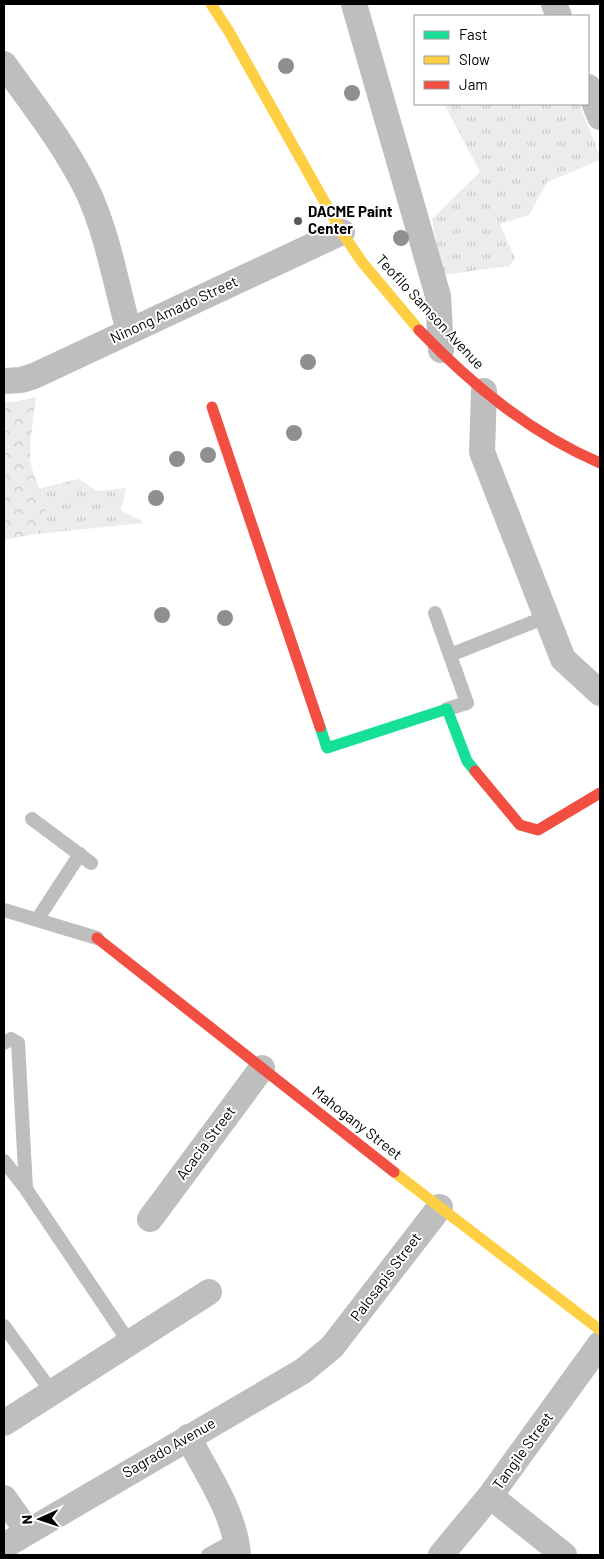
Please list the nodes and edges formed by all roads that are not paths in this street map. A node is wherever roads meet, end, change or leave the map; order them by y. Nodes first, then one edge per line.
1 (211, 4) edge
2 (354, 4) edge
3 (4, 64) edge
4 (589, 90) edge
5 (600, 117) edge
6 (342, 232) junction
7 (129, 331) junction
8 (441, 350) junction
9 (4, 381) edge
10 (484, 391) junction
11 (212, 407) dead end
12 (600, 463) edge
13 (436, 613) dead end
14 (546, 617) junction
15 (450, 655) junction
16 (600, 693) edge
17 (447, 709) junction
18 (600, 793) edge
19 (32, 819) dead end
20 (80, 854) junction
21 (92, 863) dead end
22 (6, 914) edge
23 (37, 920) junction
24 (97, 938) joint
25 (4, 1043) edge
26 (262, 1068) junction
27 (4, 1161) edge
28 (26, 1189) junction
29 (440, 1207) junction
30 (150, 1219) dead end
31 (209, 1292) dead end
32 (4, 1326) edge
33 (600, 1330) edge
34 (129, 1342) junction
35 (600, 1344) edge
36 (332, 1347) joint
37 (52, 1392) junction
38 (4, 1422) edge
39 (188, 1437) junction
40 (490, 1496) junction
41 (4, 1498) edge
42 (28, 1532) junction
43 (4, 1546) edge
44 (238, 1547) edge
45 (208, 1555) edge
46 (442, 1555) edge
47 (564, 1555) edge

1 - 6 street, Teofilo Samson Avenue
2 - 8 street
3 - 7 street
4 - 5 street
6 - 7 street, Ninong Amado Street
6 - 8 street, Teofilo Samson Avenue
7 - 9 street, Ninong Amado Street
8 - 10 street, Teofilo Samson Avenue
10 - 12 street, Teofilo Samson Avenue
10 - 14 street
11 - 17 street
13 - 15 lane
14 - 15 lane
14 - 16 street
15 - 17 lane
17 - 18 street
19 - 20 lane
20 - 21 lane
20 - 23 lane
22 - 23 lane
23 - 24 lane
24 - 26 street, Mahogany Street
25 - 28 lane
26 - 29 street, Mahogany Street
26 - 30 street, Acacia Street
27 - 28 lane
28 - 34 lane
29 - 33 street, Mahogany Street
29 - 36 street, Palosapis Street
31 - 34 street
32 - 37 lane
34 - 37 street
35 - 40 street, Tangile Street
36 - 39 street, Sagrado Avenue
37 - 38 street
39 - 42 street, Sagrado Avenue
39 - 44 street
40 - 46 street, Tangile Street
40 - 47 street
41 - 42 street
42 - 43 street, Sagrado Avenue
44 - 45 lane

